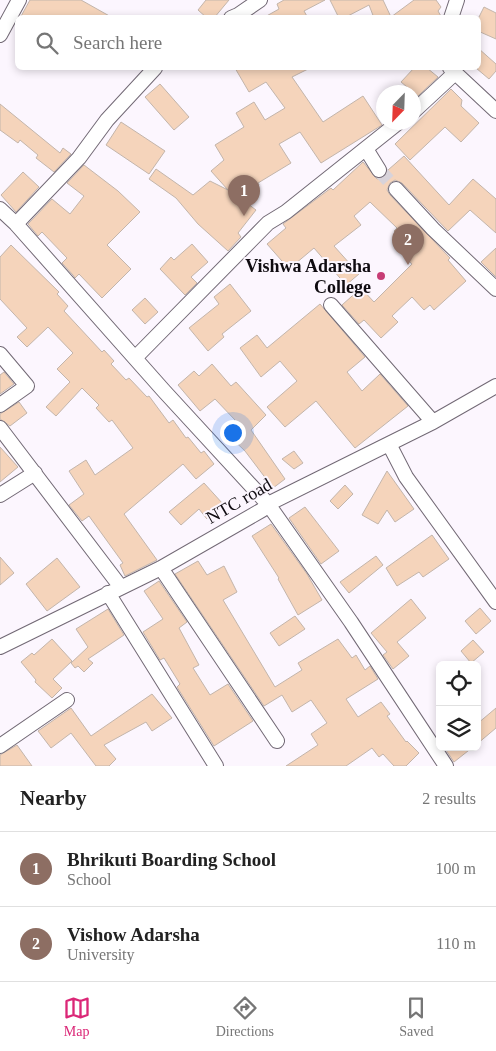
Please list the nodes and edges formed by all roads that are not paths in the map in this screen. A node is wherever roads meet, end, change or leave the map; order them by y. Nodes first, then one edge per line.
1 (19, 0) edge
2 (260, 0) edge
3 (457, 0) edge
4 (238, 15) edge
5 (452, 15) edge
6 (0, 35) edge
7 (153, 70) edge
8 (453, 70) edge
9 (421, 104) edge
10 (496, 111) edge
11 (389, 130) edge
12 (366, 148) junction
13 (379, 170) tunnel mouth
14 (396, 189) tunnel mouth
15 (0, 209) edge
16 (16, 224) junction
17 (496, 289) edge
18 (331, 305) dead end
19 (0, 354) edge
20 (136, 357) junction
21 (496, 386) edge
22 (0, 405) edge
23 (433, 422) junction
24 (0, 428) edge
25 (389, 444) junction
26 (35, 473) junction
27 (0, 495) edge
28 (268, 504) junction
29 (161, 568) junction
30 (114, 589) junction
31 (496, 602) edge
32 (0, 647) edge
33 (66, 700) dead end
34 (277, 741) dead end
35 (0, 747) edge
36 (216, 766) edge
37 (446, 766) edge

1 - 6 street
2 - 4 street
3 - 5 street
7 - 16 street
8 - 9 street
8 - 10 street
11 - 12 street
12 - 13 street
12 - 20 street
14 - 17 street
15 - 16 street
16 - 20 street
18 - 23 street
19 - 22 street
20 - 28 street
21 - 23 street, NTC road
23 - 25 street, NTC road
24 - 26 street
25 - 28 street, NTC road
25 - 31 street
26 - 27 street
26 - 30 street
28 - 29 street, NTC road
28 - 37 street
29 - 30 street, NTC road
29 - 34 street
30 - 32 street, NTC road
30 - 36 street
33 - 35 street

